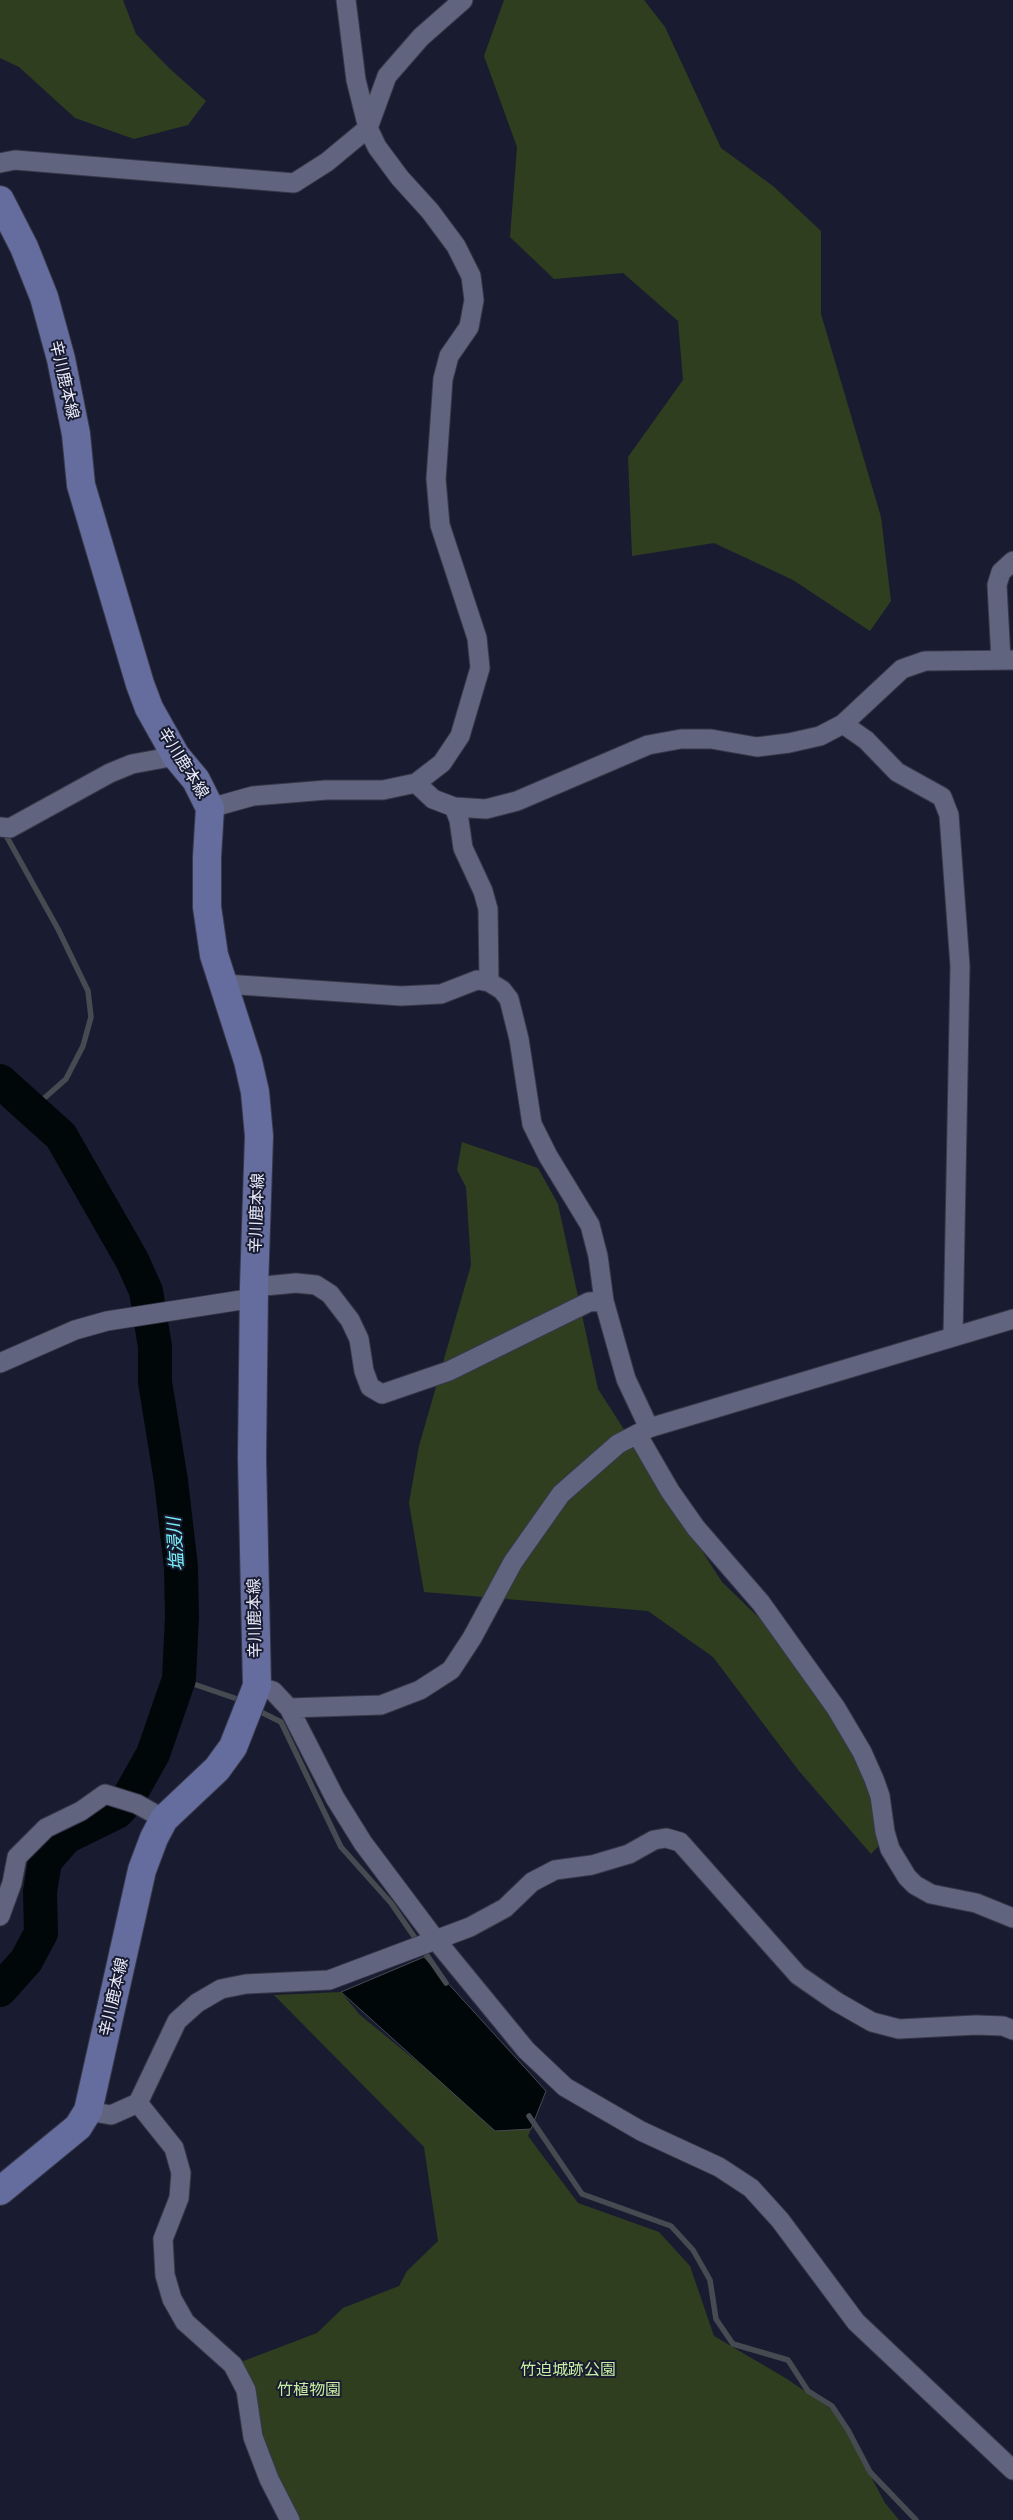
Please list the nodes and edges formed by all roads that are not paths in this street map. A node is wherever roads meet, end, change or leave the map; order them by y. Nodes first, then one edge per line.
1 (346, 0) edge
2 (463, 0) edge
3 (368, 128) junction
4 (0, 163) edge
5 (0, 200) edge
6 (1013, 561) edge
7 (1007, 660) edge
8 (843, 724) junction
9 (176, 756) junction
10 (416, 783) junction
11 (454, 807) junction
12 (210, 808) junction
13 (0, 827) edge
14 (489, 982) junction
15 (225, 984) junction
16 (254, 1293) junction
17 (604, 1301) junction
18 (1013, 1319) edge
19 (953, 1337) junction
20 (0, 1363) edge
21 (643, 1431) junction
22 (252, 1699) junction
23 (289, 1708) junction
24 (164, 1818) junction
25 (0, 1916) edge
26 (1013, 1918) edge
27 (435, 1939) junction
28 (1013, 2030) edge
29 (138, 2103) junction
30 (88, 2111) junction
31 (0, 2191) edge
32 (1013, 2470) edge
33 (290, 2520) edge

1 - 3 street
2 - 3 street
3 - 4 street
3 - 10 street
5 - 9 main road, 辛川鹿本線
6 - 7 street
7 - 8 street
8 - 11 street
8 - 19 street
9 - 12 main road, 辛川鹿本線
9 - 13 street
10 - 11 street
10 - 12 street
11 - 14 street
12 - 15 main road, 辛川鹿本線
14 - 15 street
14 - 17 street
15 - 16 main road, 辛川鹿本線
16 - 17 street
16 - 20 street
16 - 22 main road, 辛川鹿本線
17 - 21 street
18 - 19 street
19 - 21 street
21 - 23 street
21 - 26 street
22 - 23 street
22 - 24 main road, 辛川鹿本線
23 - 27 street
24 - 25 street
24 - 30 main road, 辛川鹿本線
27 - 28 street
27 - 29 street
27 - 32 street
29 - 30 street
29 - 33 street
30 - 31 main road, 辛川鹿本線

